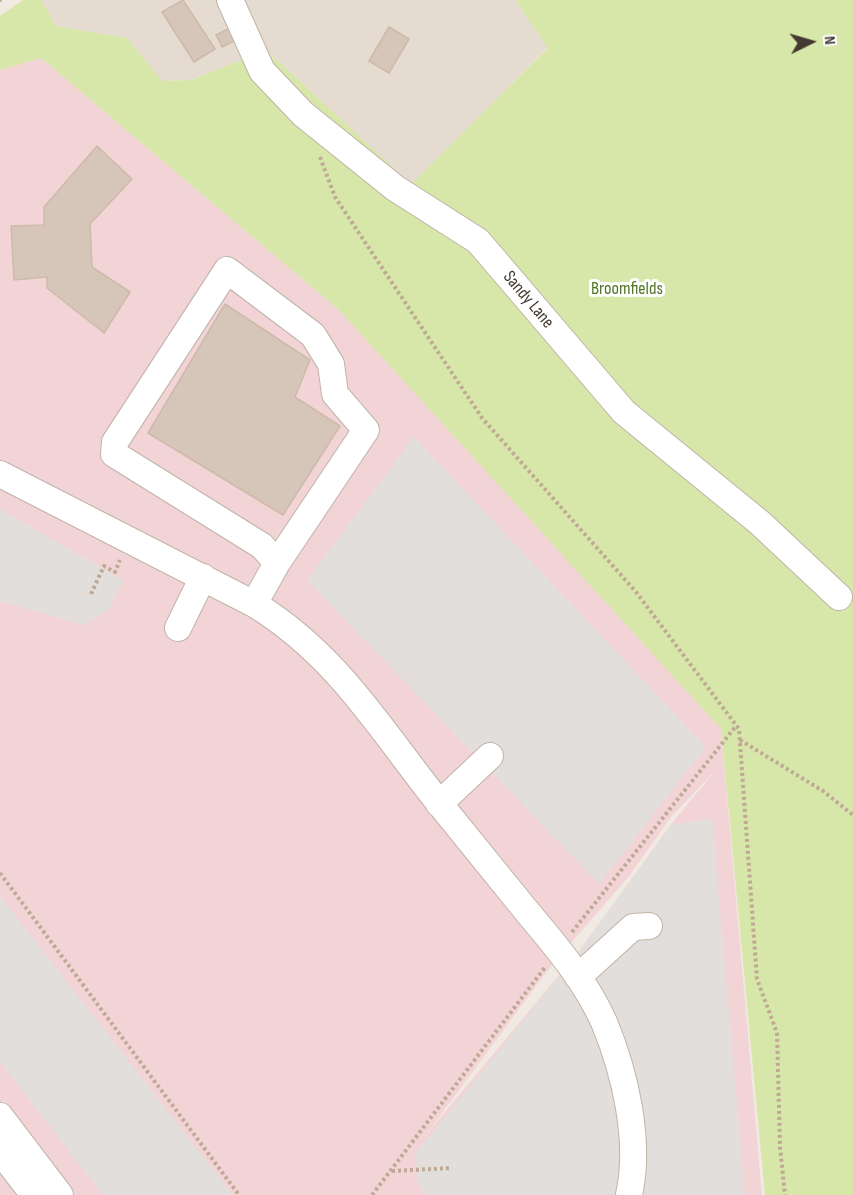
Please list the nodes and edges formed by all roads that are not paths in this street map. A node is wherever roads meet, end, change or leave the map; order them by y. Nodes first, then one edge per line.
1 (230, 0) edge
2 (0, 474) edge
3 (277, 562) junction
4 (203, 577) junction
5 (839, 597) dead end
6 (254, 604) junction
7 (178, 628) dead end
8 (490, 756) dead end
9 (439, 804) junction
10 (649, 926) dead end
11 (566, 975) junction
12 (0, 1117) edge
13 (0, 1151) edge
14 (34, 1195) edge
15 (60, 1195) edge
16 (629, 1195) edge

1 - 5 street, Sandy Lane
2 - 4 street
3 - 3 street
3 - 6 street
4 - 6 street
4 - 7 street
6 - 9 street
8 - 9 street
9 - 11 street
10 - 11 street
11 - 16 street
12 - 15 street
13 - 14 street

